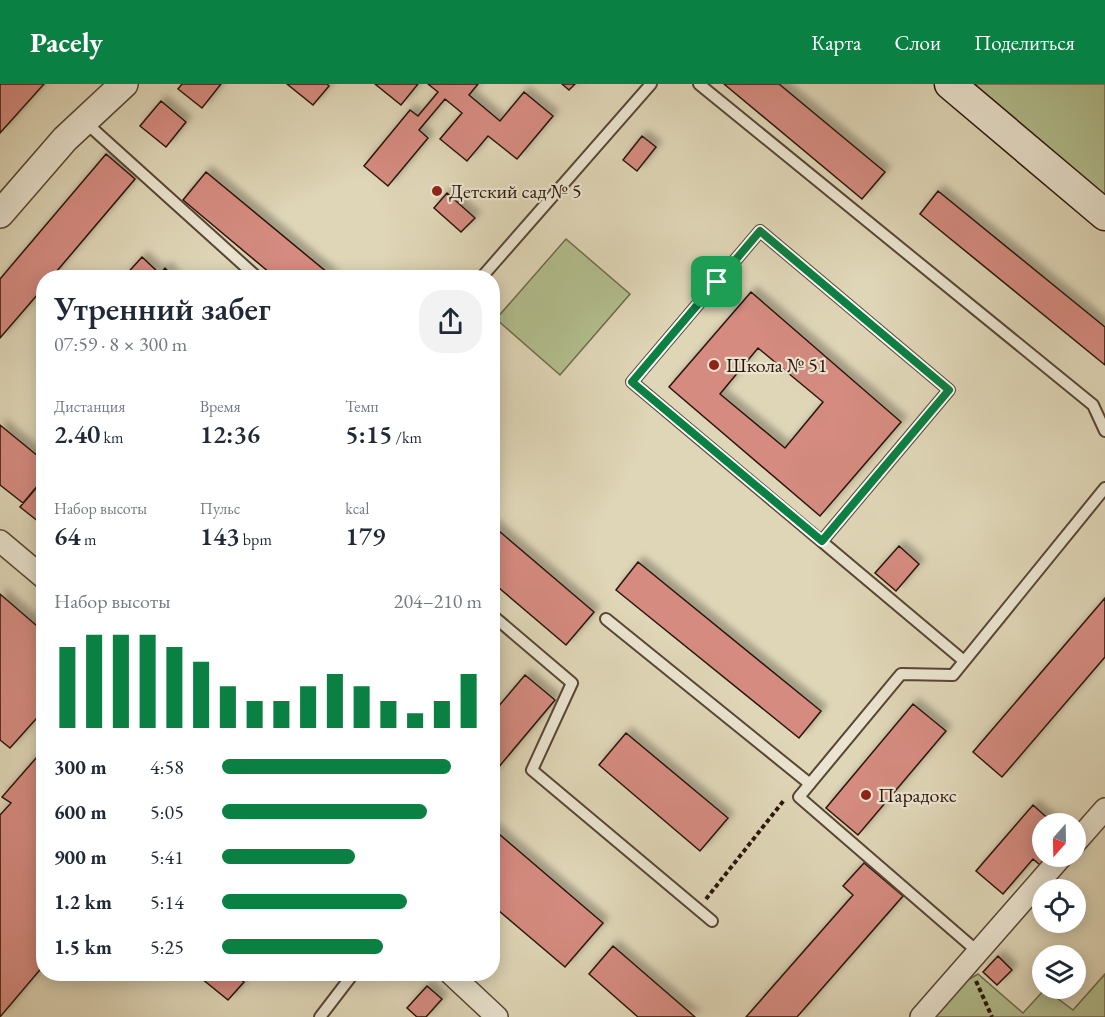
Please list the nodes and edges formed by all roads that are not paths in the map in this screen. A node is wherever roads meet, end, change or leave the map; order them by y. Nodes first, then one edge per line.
1 (124, 84) edge
2 (651, 84) edge
3 (699, 84) edge
4 (950, 84) edge
5 (84, 120) junction
6 (0, 214) edge
7 (1105, 215) edge
8 (249, 270) edge
9 (488, 270) edge
10 (1105, 431) edge
11 (1105, 488) edge
12 (0, 541) edge
13 (822, 541) junction
14 (36, 571) edge
15 (606, 618) dead end
16 (500, 622) edge
17 (964, 661) junction
18 (806, 781) junction
19 (1105, 809) edge
20 (1086, 831) edge
21 (1052, 867) edge
22 (712, 921) dead end
23 (973, 956) junction
24 (348, 981) edge
25 (458, 981) edge
26 (320, 1017) edge
27 (497, 1017) edge
28 (921, 1017) edge

1 - 5 street
2 - 9 lane
3 - 10 lane
4 - 7 main road
5 - 6 street
5 - 8 lane
11 - 17 lane
12 - 14 street
13 - 13 lane
13 - 17 lane
15 - 18 lane
16 - 22 lane
17 - 18 lane
18 - 23 lane
19 - 20 street
21 - 23 street
23 - 28 street
24 - 26 lane
25 - 27 street

